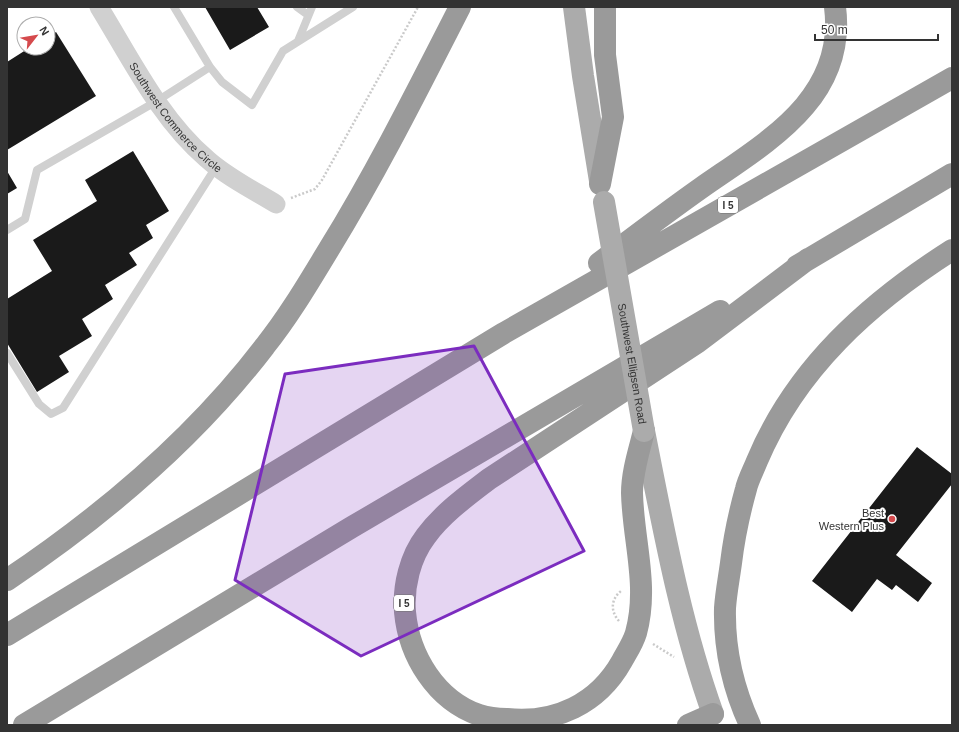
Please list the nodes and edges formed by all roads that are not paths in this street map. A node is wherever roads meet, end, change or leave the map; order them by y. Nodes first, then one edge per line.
1 (99, 7) edge
2 (174, 7) edge
3 (297, 7) edge
4 (353, 7) edge
5 (460, 7) edge
6 (574, 7) edge
7 (605, 7) edge
8 (834, 7) edge
9 (310, 11) edge
10 (298, 41) junction
11 (210, 67) junction
12 (952, 78) edge
13 (157, 101) junction
14 (217, 166) junction
15 (952, 174) edge
16 (602, 193) junction
17 (276, 204) road end
18 (7, 230) edge
19 (952, 250) edge
20 (808, 259) junction
21 (504, 333) junction
22 (7, 353) edge
23 (644, 431) junction
24 (7, 580) edge
25 (7, 635) edge
26 (713, 714) joint
27 (24, 725) edge
28 (688, 725) edge
29 (750, 725) edge

1 - 13 street, Southwest Commerce Circle
2 - 11 lane
3 - 9 lane
4 - 10 lane
5 - 24 highway
6 - 16 main road, Southwest Elligsen Road
7 - 16 highway
8 - 21 highway, I 5
9 - 10 lane
10 - 11 lane
11 - 13 lane
12 - 21 highway, I 5
13 - 14 street, Southwest Commerce Circle
13 - 18 lane
14 - 17 street, Southwest Commerce Circle
14 - 22 lane
15 - 20 highway, I 5
16 - 23 main road, Southwest Elligsen Road, bridge
19 - 29 highway
20 - 23 highway, I 5
20 - 27 highway, I 5
21 - 25 highway, I 5
23 - 26 main road, Southwest Elligsen Road
26 - 28 highway

